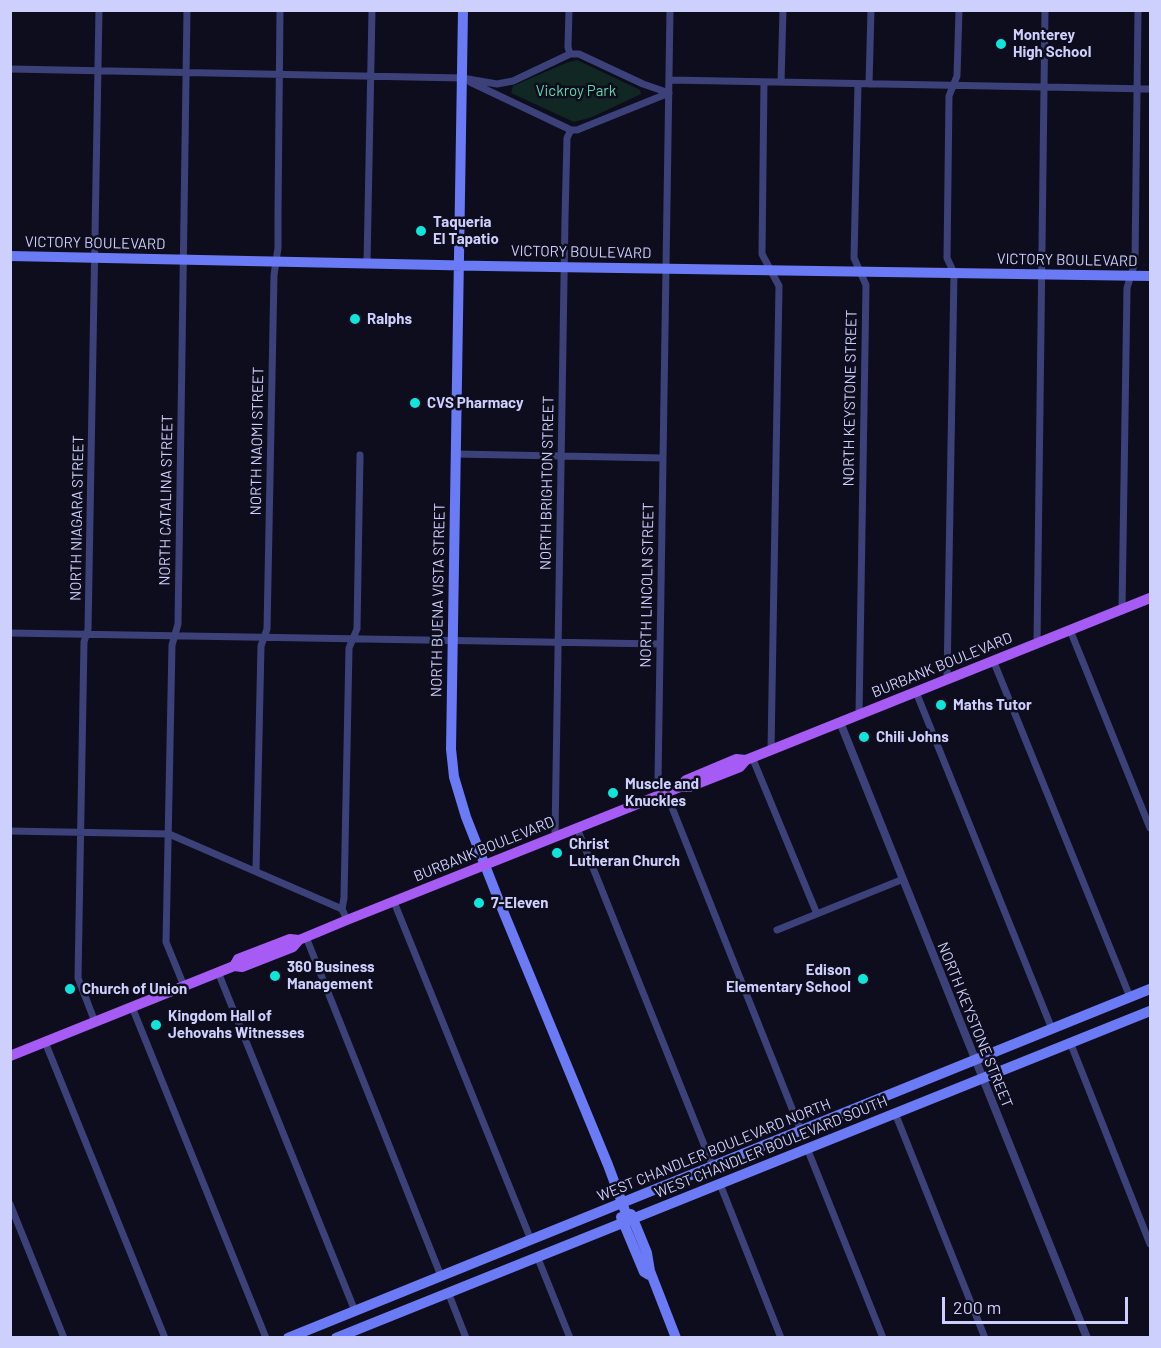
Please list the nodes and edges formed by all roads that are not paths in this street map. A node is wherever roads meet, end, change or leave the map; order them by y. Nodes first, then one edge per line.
1 (99, 10) edge
2 (187, 10) edge
3 (280, 10) edge
4 (372, 10) edge
5 (463, 10) edge
6 (569, 10) edge
7 (670, 10) edge
8 (783, 10) edge
9 (871, 10) edge
10 (959, 10) edge
11 (1046, 10) edge
12 (1138, 10) edge
13 (570, 54) junction
14 (10, 69) edge
15 (98, 71) junction
16 (186, 73) junction
17 (281, 75) junction
18 (371, 77) junction
19 (462, 78) junction
20 (513, 81) junction
21 (669, 81) junction
22 (764, 82) junction
23 (782, 82) junction
24 (643, 84) junction
25 (858, 84) junction
26 (869, 84) junction
27 (953, 86) junction
28 (1044, 87) junction
29 (1137, 89) junction
30 (1150, 89) edge
31 (669, 93) junction
32 (511, 101) junction
33 (643, 102) junction
34 (571, 130) junction
35 (10, 256) edge
36 (95, 258) junction
37 (184, 260) junction
38 (276, 261) junction
39 (367, 263) junction
40 (459, 265) junction
41 (565, 267) junction
42 (667, 268) junction
43 (769, 270) junction
44 (861, 272) junction
45 (954, 273) junction
46 (1042, 274) junction
47 (1130, 276) junction
48 (1150, 276) edge
49 (456, 454) junction
50 (360, 455) dead end
51 (561, 455) junction
52 (663, 458) junction
53 (1150, 600) edge
54 (1122, 609) junction
55 (1070, 630) junction
56 (10, 633) edge
57 (86, 634) junction
58 (174, 636) junction
59 (264, 637) junction
60 (353, 638) junction
61 (453, 640) junction
62 (558, 642) junction
63 (1037, 642) junction
64 (660, 644) junction
65 (993, 660) junction
66 (947, 679) junction
67 (916, 692) junction
68 (859, 714) junction
69 (840, 722) junction
70 (771, 750) junction
71 (749, 759) junction
72 (664, 793) junction
73 (577, 828) junction
74 (1150, 828) edge
75 (10, 831) edge
76 (80, 832) junction
77 (169, 834) junction
78 (555, 836) junction
79 (486, 865) junction
80 (256, 871) junction
81 (902, 880) junction
82 (394, 902) junction
83 (817, 914) junction
84 (344, 915) junction
85 (777, 930) dead end
86 (302, 938) junction
87 (218, 972) junction
88 (184, 986) junction
89 (1150, 989) edge
90 (1130, 997) junction
91 (132, 1007) junction
92 (1150, 1011) edge
93 (95, 1022) junction
94 (1052, 1029) junction
95 (45, 1042) junction
96 (1070, 1042) junction
97 (10, 1056) edge
98 (975, 1060) junction
99 (982, 1077) junction
100 (895, 1113) junction
101 (801, 1131) junction
102 (807, 1148) junction
103 (713, 1167) junction
104 (720, 1184) junction
105 (621, 1203) junction
106 (10, 1204) edge
107 (628, 1221) junction
108 (531, 1240) junction
109 (1150, 1244) edge
110 (537, 1256) junction
111 (441, 1276) junction
112 (448, 1292) junction
113 (355, 1311) junction
114 (64, 1338) edge
115 (165, 1338) edge
116 (266, 1338) edge
117 (288, 1338) edge
118 (336, 1338) edge
119 (466, 1338) edge
120 (570, 1338) edge
121 (676, 1338) edge
122 (781, 1338) edge
123 (883, 1338) edge
124 (985, 1338) edge
125 (1087, 1338) edge

1 - 15 street, NORTH NIAGARA STREET
2 - 16 street, NORTH CATALINA STREET
3 - 17 street, NORTH NAOMI STREET
4 - 18 street
5 - 19 main road, NORTH BUENA VISTA STREET
6 - 13 street
7 - 21 street, NORTH LINCOLN STREET
8 - 23 street
9 - 26 street
10 - 27 street
11 - 28 street
12 - 29 street
13 - 20 street
13 - 24 street
14 - 15 street
15 - 16 street
15 - 36 street, NORTH NIAGARA STREET
16 - 17 street
16 - 37 street, NORTH CATALINA STREET
17 - 18 street
17 - 38 street, NORTH NAOMI STREET
18 - 19 street
18 - 39 street
19 - 20 street
19 - 32 street
19 - 40 main road, NORTH BUENA VISTA STREET
20 - 32 street
21 - 22 street
21 - 31 street, NORTH LINCOLN STREET
22 - 23 street
22 - 43 street
23 - 25 street
24 - 31 street
24 - 33 street
25 - 26 street
25 - 44 street, NORTH KEYSTONE STREET
26 - 27 street
27 - 28 street
27 - 45 street
28 - 29 street
28 - 46 street
29 - 30 street
29 - 47 street
31 - 33 street
31 - 42 street, NORTH LINCOLN STREET
32 - 34 street
33 - 34 street
34 - 41 street, NORTH BRIGHTON STREET
35 - 36 main road, VICTORY BOULEVARD
36 - 37 main road, VICTORY BOULEVARD
36 - 57 street, NORTH NIAGARA STREET
37 - 38 main road, VICTORY BOULEVARD
37 - 58 street, NORTH CATALINA STREET
38 - 39 main road, VICTORY BOULEVARD
38 - 59 street, NORTH NAOMI STREET
39 - 40 main road, VICTORY BOULEVARD
40 - 41 main road, VICTORY BOULEVARD
40 - 49 main road, NORTH BUENA VISTA STREET
41 - 42 main road, VICTORY BOULEVARD
41 - 51 street, NORTH BRIGHTON STREET
42 - 43 main road, VICTORY BOULEVARD
42 - 52 street, NORTH LINCOLN STREET
43 - 44 main road, VICTORY BOULEVARD
43 - 70 street
44 - 45 main road, VICTORY BOULEVARD
44 - 68 street, NORTH KEYSTONE STREET
45 - 46 main road, VICTORY BOULEVARD
45 - 66 street
46 - 47 main road, VICTORY BOULEVARD
46 - 63 street
47 - 48 main road, VICTORY BOULEVARD
47 - 54 street
49 - 51 street
49 - 61 main road, NORTH BUENA VISTA STREET
50 - 60 street
51 - 52 street
51 - 62 street, NORTH BRIGHTON STREET
52 - 64 street, NORTH LINCOLN STREET
53 - 54 main road, BURBANK BOULEVARD
54 - 55 main road, BURBANK BOULEVARD
55 - 63 main road, BURBANK BOULEVARD
55 - 74 street
56 - 57 street
57 - 58 street
57 - 76 street, NORTH NIAGARA STREET
58 - 59 street
58 - 77 street, NORTH CATALINA STREET
59 - 60 street
59 - 80 street, NORTH NAOMI STREET
60 - 61 street
60 - 84 street
61 - 62 street
61 - 79 main road, NORTH BUENA VISTA STREET
62 - 64 street
62 - 78 street, NORTH BRIGHTON STREET
63 - 65 main road, BURBANK BOULEVARD
64 - 72 street, NORTH LINCOLN STREET
65 - 66 main road, BURBANK BOULEVARD
65 - 90 street
66 - 67 main road, BURBANK BOULEVARD
67 - 68 main road, BURBANK BOULEVARD
67 - 94 street
68 - 69 main road, BURBANK BOULEVARD
69 - 70 main road, BURBANK BOULEVARD
69 - 81 street, NORTH KEYSTONE STREET
70 - 71 main road, BURBANK BOULEVARD
71 - 72 main road, BURBANK BOULEVARD
71 - 83 street
72 - 73 main road, BURBANK BOULEVARD
72 - 101 street, NORTH LINCOLN STREET
73 - 78 main road, BURBANK BOULEVARD
73 - 103 street
75 - 76 street
76 - 77 street
76 - 93 street, NORTH NIAGARA STREET
77 - 80 street
77 - 88 street, NORTH CATALINA STREET
78 - 79 main road, BURBANK BOULEVARD
79 - 82 main road, BURBANK BOULEVARD
79 - 105 main road, NORTH BUENA VISTA STREET
80 - 84 street
81 - 83 street
81 - 98 street, NORTH KEYSTONE STREET
82 - 84 main road, BURBANK BOULEVARD
82 - 108 street
83 - 85 street
84 - 86 main road, BURBANK BOULEVARD
86 - 87 main road, BURBANK BOULEVARD
86 - 111 street
87 - 88 main road, BURBANK BOULEVARD
87 - 113 street
88 - 91 main road, BURBANK BOULEVARD
89 - 90 main road, WEST CHANDLER BOULEVARD NORTH
90 - 94 main road, WEST CHANDLER BOULEVARD NORTH
91 - 93 main road, BURBANK BOULEVARD
91 - 116 street
92 - 96 main road, WEST CHANDLER BOULEVARD SOUTH
93 - 95 main road, BURBANK BOULEVARD
94 - 98 main road, WEST CHANDLER BOULEVARD NORTH
95 - 97 main road, BURBANK BOULEVARD
95 - 115 street
96 - 99 main road, WEST CHANDLER BOULEVARD SOUTH
96 - 109 street
98 - 99 street, NORTH KEYSTONE STREET
98 - 101 main road, WEST CHANDLER BOULEVARD NORTH
99 - 100 main road, WEST CHANDLER BOULEVARD SOUTH
99 - 125 street, NORTH KEYSTONE STREET
100 - 102 main road, WEST CHANDLER BOULEVARD SOUTH
100 - 124 street
101 - 103 main road, WEST CHANDLER BOULEVARD NORTH
102 - 104 main road, WEST CHANDLER BOULEVARD SOUTH
102 - 123 street
103 - 105 main road, WEST CHANDLER BOULEVARD NORTH
104 - 107 main road, WEST CHANDLER BOULEVARD SOUTH
104 - 122 street
105 - 107 main road, NORTH BUENA VISTA STREET
105 - 108 main road, WEST CHANDLER BOULEVARD NORTH
106 - 114 street
107 - 110 main road, WEST CHANDLER BOULEVARD SOUTH
107 - 121 main road, NORTH BUENA VISTA STREET
108 - 111 main road, WEST CHANDLER BOULEVARD NORTH
110 - 112 main road, WEST CHANDLER BOULEVARD SOUTH
110 - 120 street
111 - 113 main road, WEST CHANDLER BOULEVARD NORTH
112 - 118 main road, WEST CHANDLER BOULEVARD SOUTH
112 - 119 street
113 - 117 main road, WEST CHANDLER BOULEVARD NORTH

